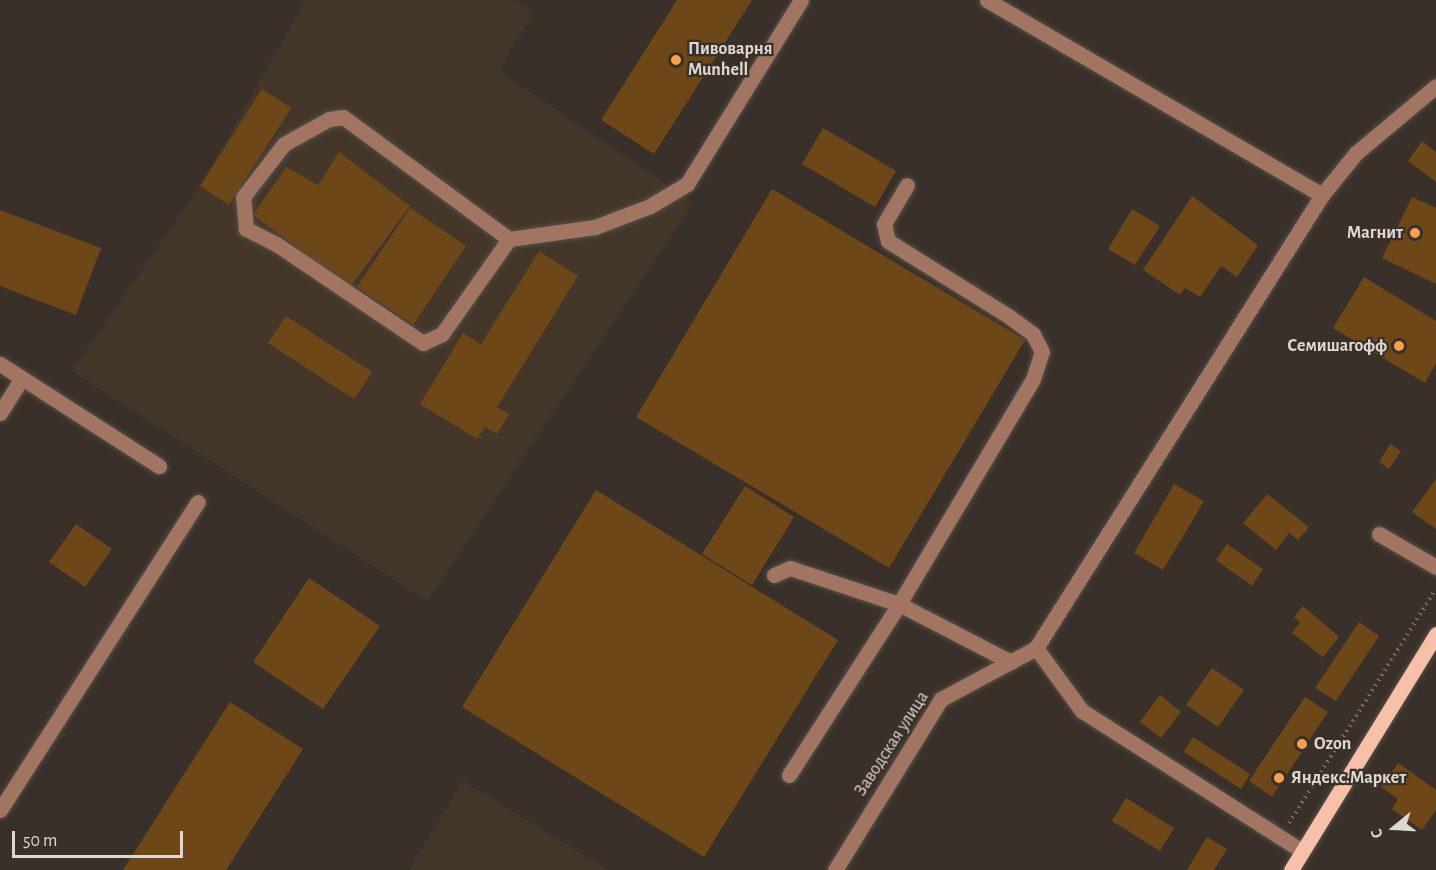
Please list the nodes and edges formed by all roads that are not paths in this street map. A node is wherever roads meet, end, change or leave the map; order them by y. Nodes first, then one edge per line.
1 (801, 0) edge
2 (987, 0) edge
3 (1436, 86) edge
4 (907, 185) dead end
5 (1322, 195) junction
6 (509, 238) junction
7 (0, 364) edge
8 (22, 378) junction
9 (0, 413) edge
10 (159, 466) dead end
11 (198, 502) dead end
12 (1379, 534) dead end
13 (1436, 567) edge
14 (774, 575) dead end
15 (898, 604) junction
16 (1436, 634) edge
17 (1036, 648) junction
18 (1011, 662) junction
19 (789, 775) dead end
20 (0, 810) edge
21 (1302, 851) junction
22 (835, 870) edge
23 (1291, 870) edge

1 - 6 street
2 - 5 street
3 - 5 street
4 - 15 street
5 - 17 street
6 - 6 street
7 - 8 street
8 - 9 street
8 - 10 street
11 - 20 street
12 - 13 street
14 - 15 street
15 - 18 street
15 - 19 street
16 - 21 main road
17 - 18 street, Заводская улица
17 - 21 street
18 - 22 street, Заводская улица
21 - 23 main road

